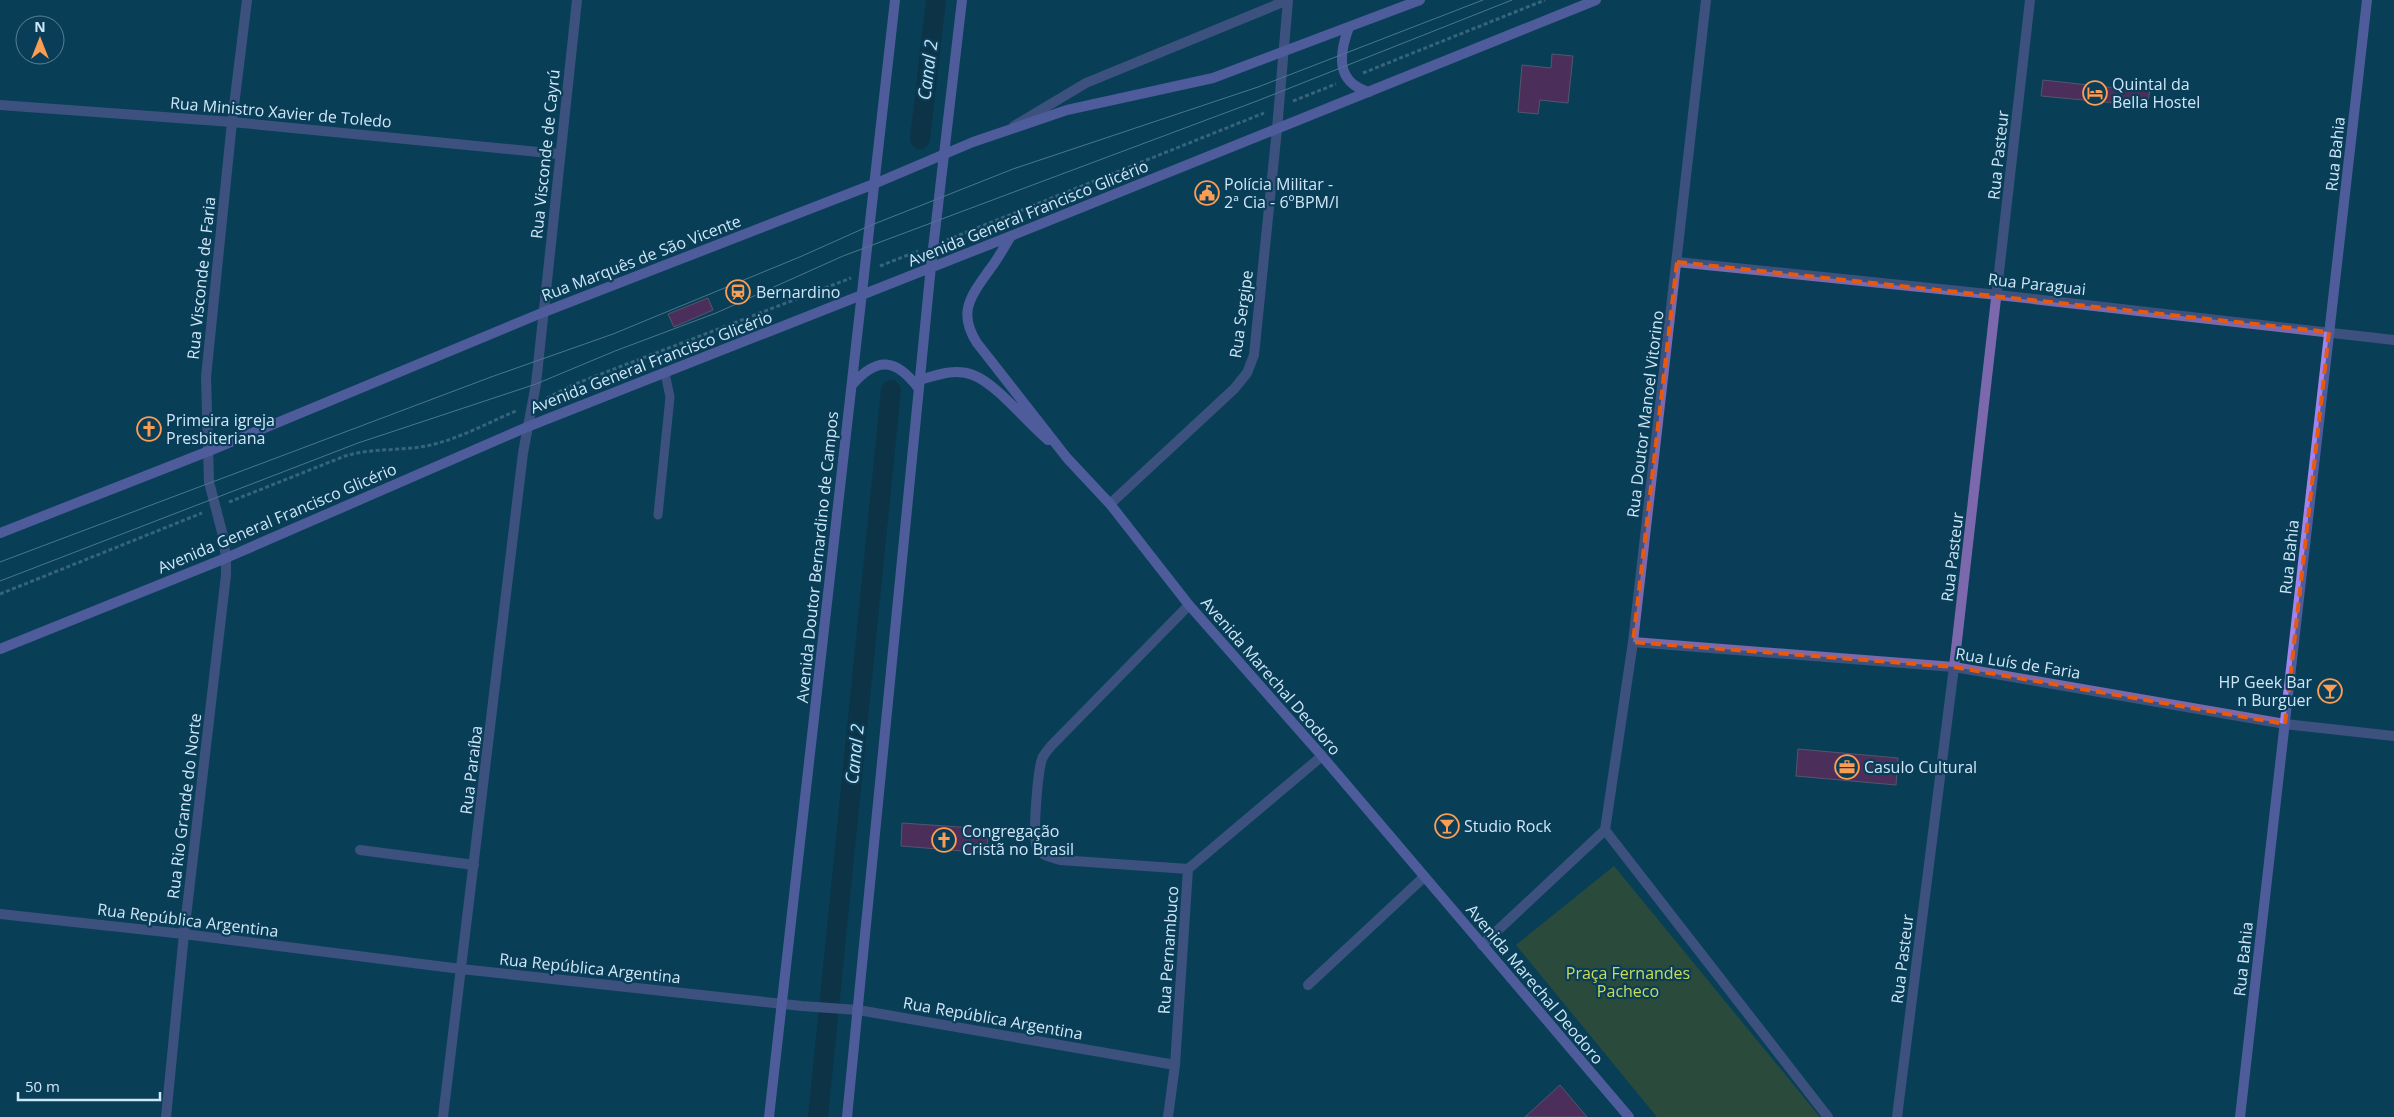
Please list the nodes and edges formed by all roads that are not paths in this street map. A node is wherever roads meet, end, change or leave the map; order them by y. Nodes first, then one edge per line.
1 (247, 0) edge
2 (577, 0) edge
3 (895, 0) edge
4 (962, 0) edge
5 (1288, 0) edge
6 (1420, 0) edge
7 (1596, 0) edge
8 (1706, 0) edge
9 (2030, 0) edge
10 (2367, 0) edge
11 (1349, 28) junction
12 (1284, 52) junction
13 (1369, 92) junction
14 (0, 105) edge
15 (232, 122) junction
16 (1009, 129) junction
17 (1277, 129) junction
18 (559, 154) junction
19 (943, 156) junction
20 (874, 184) junction
21 (1011, 236) junction
22 (1677, 262) junction
23 (931, 266) junction
24 (1998, 295) junction
25 (862, 296) junction
26 (544, 312) junction
27 (2329, 332) junction
28 (2394, 340) edge
29 (665, 373) junction
30 (920, 385) junction
31 (852, 386) junction
32 (533, 404) joint
33 (527, 427) junction
34 (209, 451) junction
35 (1067, 458) junction
36 (1110, 504) junction
37 (658, 515) dead end
38 (0, 533) edge
39 (226, 558) junction
40 (1189, 605) junction
41 (1634, 642) junction
42 (0, 649) edge
43 (1954, 667) junction
44 (2285, 724) junction
45 (2394, 736) edge
46 (1322, 756) junction
47 (1605, 830) junction
48 (360, 850) dead end
49 (474, 865) junction
50 (1188, 869) junction
51 (1424, 877) junction
52 (0, 914) edge
53 (184, 934) junction
54 (1482, 945) junction
55 (462, 969) junction
56 (1308, 985) dead end
57 (782, 1004) junction
58 (858, 1010) junction
59 (1175, 1066) junction
60 (166, 1117) edge
61 (443, 1117) edge
62 (769, 1117) edge
63 (847, 1117) edge
64 (1168, 1117) edge
65 (1629, 1117) edge
66 (1828, 1117) edge
67 (1897, 1117) edge
68 (2240, 1117) edge

1 - 15 street, Rua Visconde de Faria
2 - 18 street, Rua Visconde de Cayrú
3 - 20 main road, Avenida Doutor Bernardino de Campos
4 - 19 main road
5 - 12 street, Rua Sergipe
5 - 16 street, Rua Marquês de São Vicente
6 - 11 main road
7 - 13 main road, Avenida General Francisco Glicério
8 - 22 street, Rua Doutor Manoel Vitorino
9 - 24 street, Rua Pasteur
10 - 27 main road, Rua Bahia
11 - 12 main road
11 - 13 main road
12 - 16 main road
12 - 17 street, Rua Sergipe
13 - 17 main road, Avenida General Francisco Glicério
14 - 15 street, Rua Ministro Xavier de Toledo
15 - 18 street, Rua Ministro Xavier de Toledo
15 - 34 street, Rua Visconde de Faria
16 - 19 main road, Rua Marquês de São Vicente
17 - 21 main road, Avenida General Francisco Glicério
17 - 36 street, Rua Sergipe
18 - 26 street, Rua Visconde de Cayrú
19 - 20 main road, Rua Marquês de São Vicente
19 - 23 main road
20 - 25 main road, Avenida Doutor Bernardino de Campos
20 - 26 main road, Rua Marquês de São Vicente
21 - 23 main road, Avenida General Francisco Glicério
21 - 35 main road, Avenida Marechal Deodoro
22 - 24 street, Rua Paraguai
22 - 41 street, Rua Doutor Manoel Vitorino
23 - 25 main road, Avenida General Francisco Glicério
23 - 30 main road
24 - 27 street, Rua Paraguai
24 - 43 street, Rua Pasteur
25 - 29 main road, Avenida General Francisco Glicério
25 - 31 main road, Avenida Doutor Bernardino de Campos
26 - 32 street, Rua Visconde de Cayrú
26 - 34 main road, Rua Marquês de São Vicente
27 - 28 street, Rua Paraguai
27 - 44 main road, Rua Bahia
29 - 33 main road, Avenida General Francisco Glicério
29 - 37 lane
30 - 31 main road
30 - 35 main road
30 - 58 main road
31 - 57 main road, Avenida Doutor Bernardino de Campos
32 - 33 street, Rua Paraíba
33 - 39 main road, Avenida General Francisco Glicério
33 - 49 street, Rua Paraíba
34 - 38 main road, Rua Marquês de São Vicente
34 - 39 street, Rua Visconde de Faria
35 - 36 main road, Avenida Marechal Deodoro
36 - 40 main road, Avenida Marechal Deodoro
39 - 42 main road, Avenida General Francisco Glicério
39 - 53 street, Rua Rio Grande do Norte
40 - 46 main road, Avenida Marechal Deodoro
40 - 50 street
41 - 43 street, Rua Luís de Faria
41 - 47 street, Rua Doutor Manoel Vitorino
43 - 44 street, Rua Luís de Faria
43 - 67 street, Rua Pasteur
44 - 45 street, Rua Luís de Faria
44 - 68 main road, Rua Bahia
46 - 50 street, Rua Pernambuco
46 - 51 main road, Avenida Marechal Deodoro
47 - 54 street
47 - 66 street
48 - 49 street
49 - 55 street, Rua Paraíba
50 - 59 street, Rua Pernambuco
51 - 54 main road, Avenida Marechal Deodoro
51 - 56 street
52 - 53 street, Rua República Argentina
53 - 55 street, Rua República Argentina
53 - 60 street, Rua Rio Grande do Norte
54 - 65 main road, Avenida Marechal Deodoro
55 - 57 street, Rua República Argentina
55 - 61 street, Rua Paraíba
57 - 58 street, Rua República Argentina
57 - 62 main road, Avenida Doutor Bernardino de Campos
58 - 59 street, Rua República Argentina
58 - 63 main road
59 - 64 street, Rua Pernambuco

